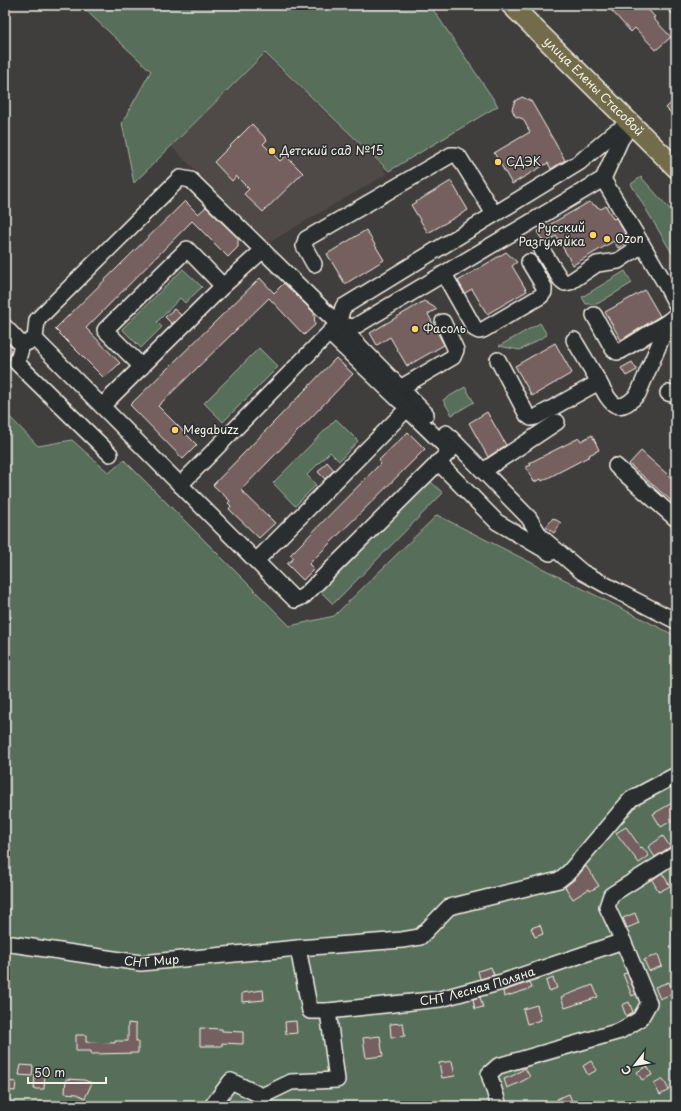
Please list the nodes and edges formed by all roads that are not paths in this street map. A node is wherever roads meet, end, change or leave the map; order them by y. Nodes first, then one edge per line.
1 (519, 8) edge
2 (632, 124) junction
3 (676, 168) edge
4 (603, 179) junction
5 (494, 214) junction
6 (642, 245) junction
7 (263, 250) junction
8 (542, 250) dead end
9 (528, 262) dead end
10 (314, 264) dead end
11 (444, 274) junction
12 (223, 286) junction
13 (676, 304) edge
14 (594, 315) dead end
15 (673, 318) edge
16 (443, 322) dead end
17 (5, 327) edge
18 (334, 328) junction
19 (574, 340) dead end
20 (29, 342) junction
21 (498, 360) dead end
22 (142, 368) junction
23 (598, 382) junction
24 (400, 388) junction
25 (102, 406) junction
26 (407, 409) junction
27 (557, 422) dead end
28 (110, 454) dead end
29 (438, 462) junction
30 (616, 466) dead end
31 (483, 471) junction
32 (180, 485) junction
33 (676, 519) edge
34 (256, 561) junction
35 (582, 572) junction
36 (676, 621) edge
37 (676, 775) edge
38 (676, 854) edge
39 (623, 941) junction
40 (5, 943) edge
41 (298, 948) junction
42 (328, 1010) junction
43 (212, 1106) edge
44 (498, 1106) edge

1 - 2 main road, улица Елены Стасовой
2 - 3 main road, улица Елены Стасовой
2 - 4 street
2 - 5 street
4 - 6 street
4 - 11 street
5 - 10 street
5 - 18 street
6 - 8 street
6 - 13 street
7 - 12 street
7 - 18 street
7 - 20 street
9 - 11 street
11 - 18 street
12 - 22 street
12 - 22 street
14 - 15 street
15 - 23 street
16 - 24 street
17 - 20 street
18 - 24 street
18 - 26 street
18 - 32 street
19 - 23 street
20 - 25 street
20 - 28 street
21 - 23 street
22 - 25 street
24 - 31 street
25 - 32 street
26 - 29 street
26 - 34 street
27 - 31 street
29 - 34 street
29 - 35 street
30 - 33 street
31 - 35 street
32 - 34 street
35 - 36 street
37 - 41 street, СНТ Мир
38 - 39 street
39 - 42 street, СНТ Лесная Поляна
39 - 44 street
40 - 41 street, СНТ Мир
41 - 42 street, СНТ Лесная Поляна
42 - 43 street

